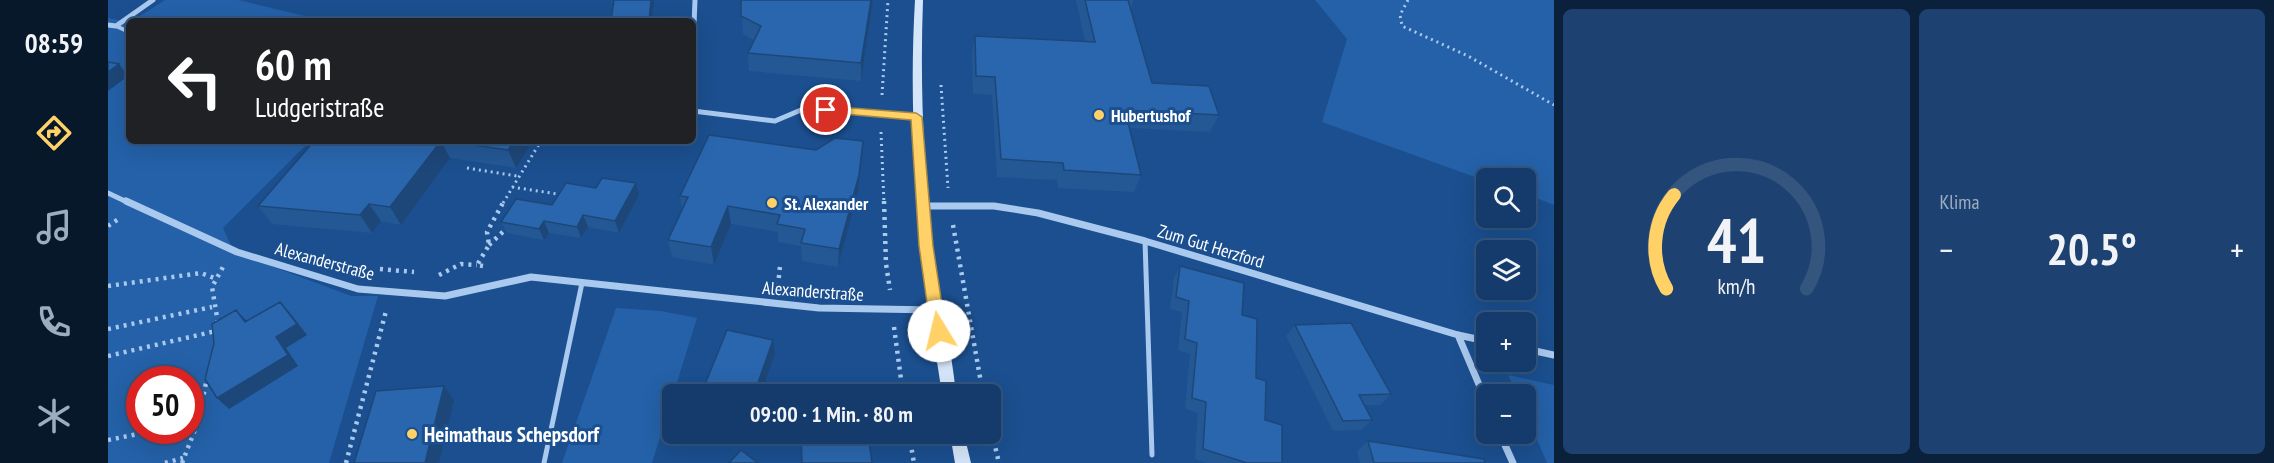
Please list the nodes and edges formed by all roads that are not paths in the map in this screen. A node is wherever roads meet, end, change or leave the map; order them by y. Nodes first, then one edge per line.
1 (153, 0) edge
2 (695, 0) edge
3 (919, 0) edge
4 (127, 18) edge
5 (694, 18) edge
6 (126, 19) edge
7 (108, 25) edge
8 (116, 26) junction
9 (126, 31) edge
10 (696, 111) edge
11 (916, 117) junction
12 (108, 193) edge
13 (922, 206) junction
14 (1145, 242) junction
15 (582, 283) junction
16 (935, 310) junction
17 (1458, 335) junction
18 (1476, 339) edge
19 (1536, 351) edge
20 (1554, 355) edge
21 (947, 384) edge
22 (1479, 384) edge
23 (959, 444) edge
24 (1504, 444) edge
25 (1152, 455) dead end
26 (544, 463) edge
27 (963, 463) edge
28 (1513, 463) edge

1 - 4 street
2 - 5 street
3 - 11 main road
6 - 8 street
7 - 8 street
8 - 9 lane
10 - 11 street
11 - 13 main road
12 - 15 street, Alexanderstraße
13 - 14 street, Zum Gut Herzford
13 - 16 main road
14 - 17 street, Zum Gut Herzford
14 - 25 lane
15 - 16 street, Alexanderstraße
15 - 26 lane
16 - 21 main road
17 - 18 street, Zum Gut Herzford
17 - 22 street
19 - 20 street
23 - 27 main road
24 - 28 street

